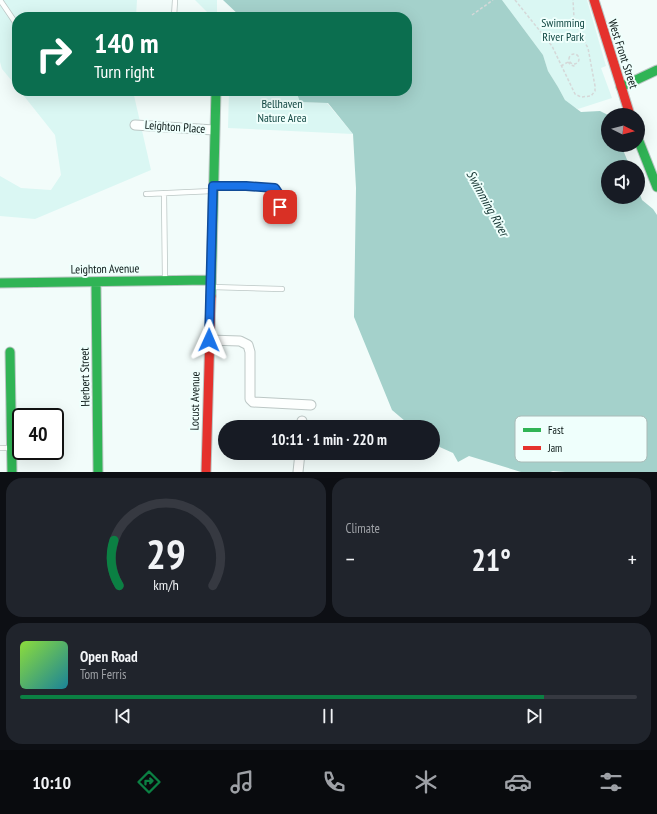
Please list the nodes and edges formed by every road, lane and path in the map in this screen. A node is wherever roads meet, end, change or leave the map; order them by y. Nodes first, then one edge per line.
1 (0, 0) edge
2 (175, 0) edge
3 (493, 0) edge
4 (515, 0) edge
5 (573, 0) edge
6 (594, 0) edge
7 (174, 12) edge
8 (472, 16) dead end
9 (12, 18) edge
10 (569, 62) junction
11 (561, 66) junction
12 (657, 70) edge
13 (621, 88) junction
14 (216, 96) edge
15 (628, 108) edge
16 (135, 124) dead end
17 (214, 130) junction
18 (643, 152) edge
19 (657, 186) edge
20 (212, 189) junction
21 (164, 193) junction
22 (146, 194) dead end
23 (279, 216) dead end
24 (165, 280) junction
25 (96, 282) junction
26 (0, 283) edge
27 (210, 283) junction
28 (282, 289) dead end
29 (209, 340) junction
30 (10, 352) dead end
31 (311, 405) dead end
32 (0, 448) edge
33 (11, 448) junction
34 (299, 460) edge
35 (12, 472) edge
36 (98, 472) edge
37 (206, 472) edge
38 (298, 472) edge

1 - 9 lane
2 - 7 lane
3 - 8 path
4 - 11 path
5 - 11 path
6 - 13 street, West Front Street
10 - 10 path
10 - 11 path
12 - 13 street
13 - 15 street, West Front Street
14 - 17 street, Locust Avenue
16 - 17 street, Leighton Place
17 - 20 street, Locust Avenue
18 - 19 street
20 - 21 lane
20 - 23 lane
20 - 27 street, Locust Avenue
21 - 22 lane
21 - 24 lane
24 - 25 street, Leighton Avenue
24 - 27 street, Leighton Avenue
25 - 26 street, Leighton Avenue
25 - 36 street, Herbert Street
27 - 28 lane
27 - 29 street, Locust Avenue
29 - 31 street
29 - 37 street, Locust Avenue
30 - 33 street
32 - 33 lane
33 - 35 street
34 - 38 street

